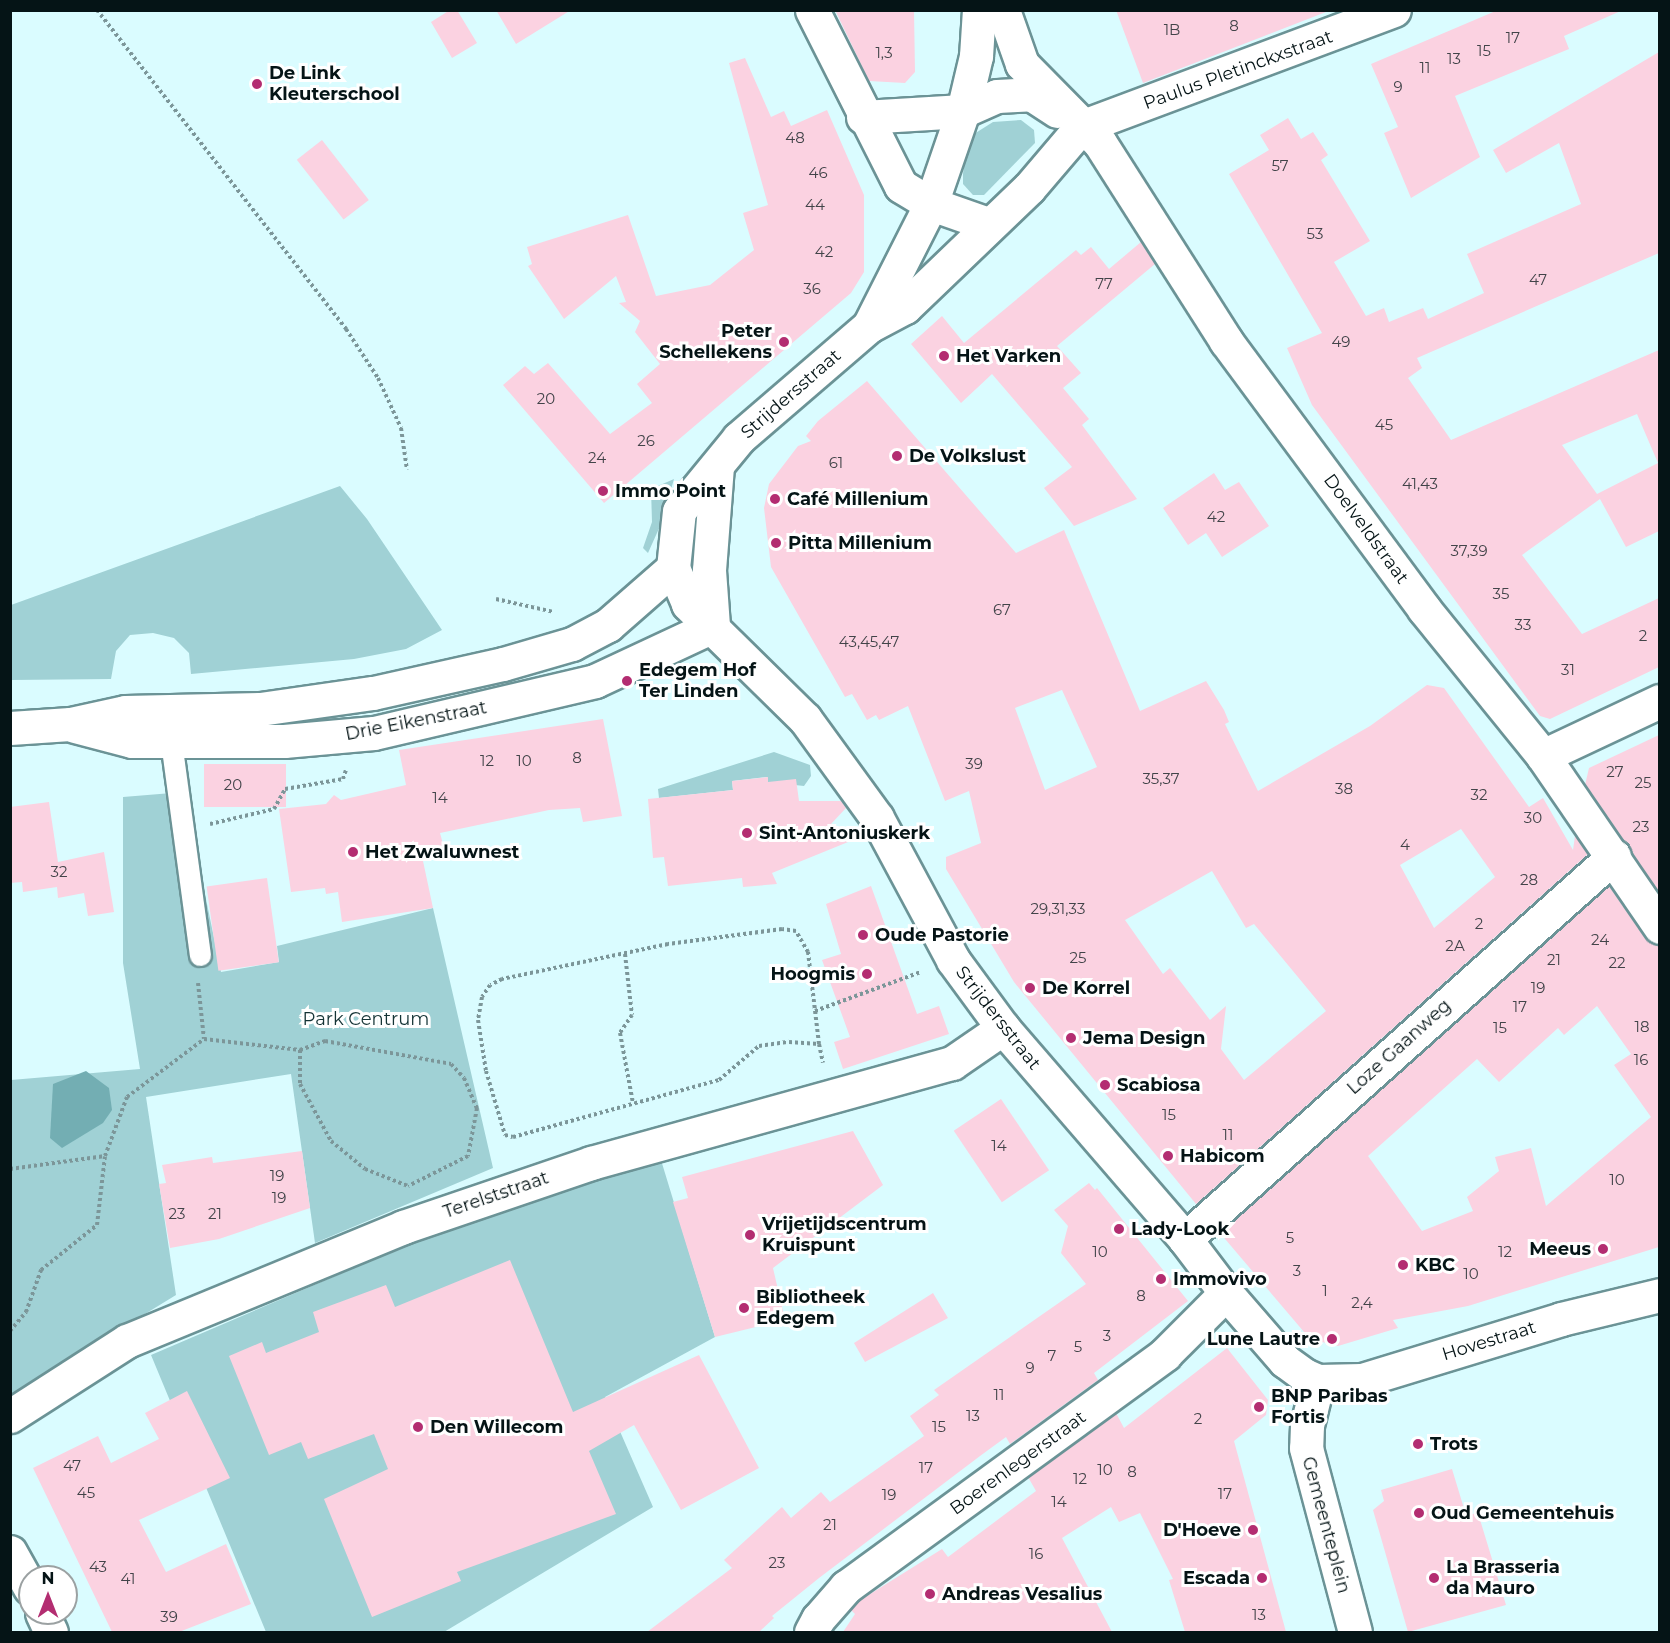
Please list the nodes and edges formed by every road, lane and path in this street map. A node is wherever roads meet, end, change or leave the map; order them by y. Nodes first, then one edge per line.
1 (98, 10) edge
2 (812, 10) edge
3 (979, 10) edge
4 (1003, 10) edge
5 (1394, 10) edge
6 (963, 111) junction
7 (863, 117) junction
8 (1082, 127) junction
9 (932, 204) junction
10 (988, 224) junction
11 (869, 326) junction
12 (717, 467) junction
13 (407, 470) dead end
14 (673, 568) junction
15 (709, 570) junction
16 (713, 626) junction
17 (503, 664) junction
18 (1659, 701) edge
19 (515, 703) junction
20 (70, 724) junction
21 (10, 728) edge
22 (356, 734) junction
23 (171, 741) junction
24 (1543, 756) junction
25 (183, 830) junction
26 (1614, 856) junction
27 (1659, 927) edge
28 (625, 954) junction
29 (200, 955) joint
30 (953, 960) junction
31 (815, 1011) junction
32 (1003, 1028) junction
33 (204, 1039) junction
34 (819, 1044) junction
35 (300, 1050) junction
36 (830, 1100) junction
37 (633, 1103) junction
38 (105, 1156) junction
39 (10, 1169) edge
40 (408, 1186) junction
41 (423, 1220) junction
42 (1185, 1239) junction
43 (1226, 1293) junction
44 (1659, 1295) edge
45 (10, 1331) edge
46 (1318, 1382) junction
47 (10, 1416) edge
48 (10, 1552) edge
49 (18, 1566) edge
50 (811, 1632) edge
51 (1355, 1632) edge

1 - 13 path
2 - 7 street
3 - 6 street, Strijdersstraat
4 - 8 street
5 - 8 street, Paulus Pletinckxstraat
6 - 7 street
6 - 8 street
6 - 9 street, Strijdersstraat
7 - 9 street
8 - 10 street, Strijdersstraat
8 - 24 street, Doelveldstraat
9 - 10 street
9 - 11 street, Strijdersstraat
10 - 11 street, Strijdersstraat
11 - 12 street, Strijdersstraat
12 - 14 street, Strijdersstraat
12 - 15 street
14 - 15 street
14 - 16 street, Strijdersstraat
14 - 17 street, Drie Eikenstraat
15 - 16 street
16 - 19 street, Drie Eikenstraat
16 - 30 street, Strijdersstraat
17 - 19 street
17 - 20 street, Drie Eikenstraat
18 - 24 street
19 - 22 street, Drie Eikenstraat
20 - 21 street, Drie Eikenstraat
20 - 23 street, Drie Eikenstraat
22 - 23 street, Drie Eikenstraat
22 - 25 path
23 - 25 lane
24 - 26 street, Doelveldstraat
25 - 29 lane
26 - 27 street, Doelveldstraat
26 - 42 street, Loze Gaanweg
28 - 31 path
28 - 37 path
28 - 37 path
29 - 33 path
30 - 31 path
30 - 32 street, Strijdersstraat
31 - 34 path
32 - 36 street, Terelststraat
32 - 42 street, Strijdersstraat
33 - 35 path
33 - 38 path
34 - 36 path
34 - 37 path
35 - 40 path
35 - 40 path
36 - 41 street, Terelststraat
38 - 39 path
38 - 45 path
40 - 41 path
41 - 47 street, Terelststraat
42 - 43 street, Strijdersstraat
43 - 46 street, Strijdersstraat
43 - 50 street, Boerenlegerstraat
44 - 46 street, Hovestraat
46 - 51 street, Gemeenteplein
48 - 49 street

